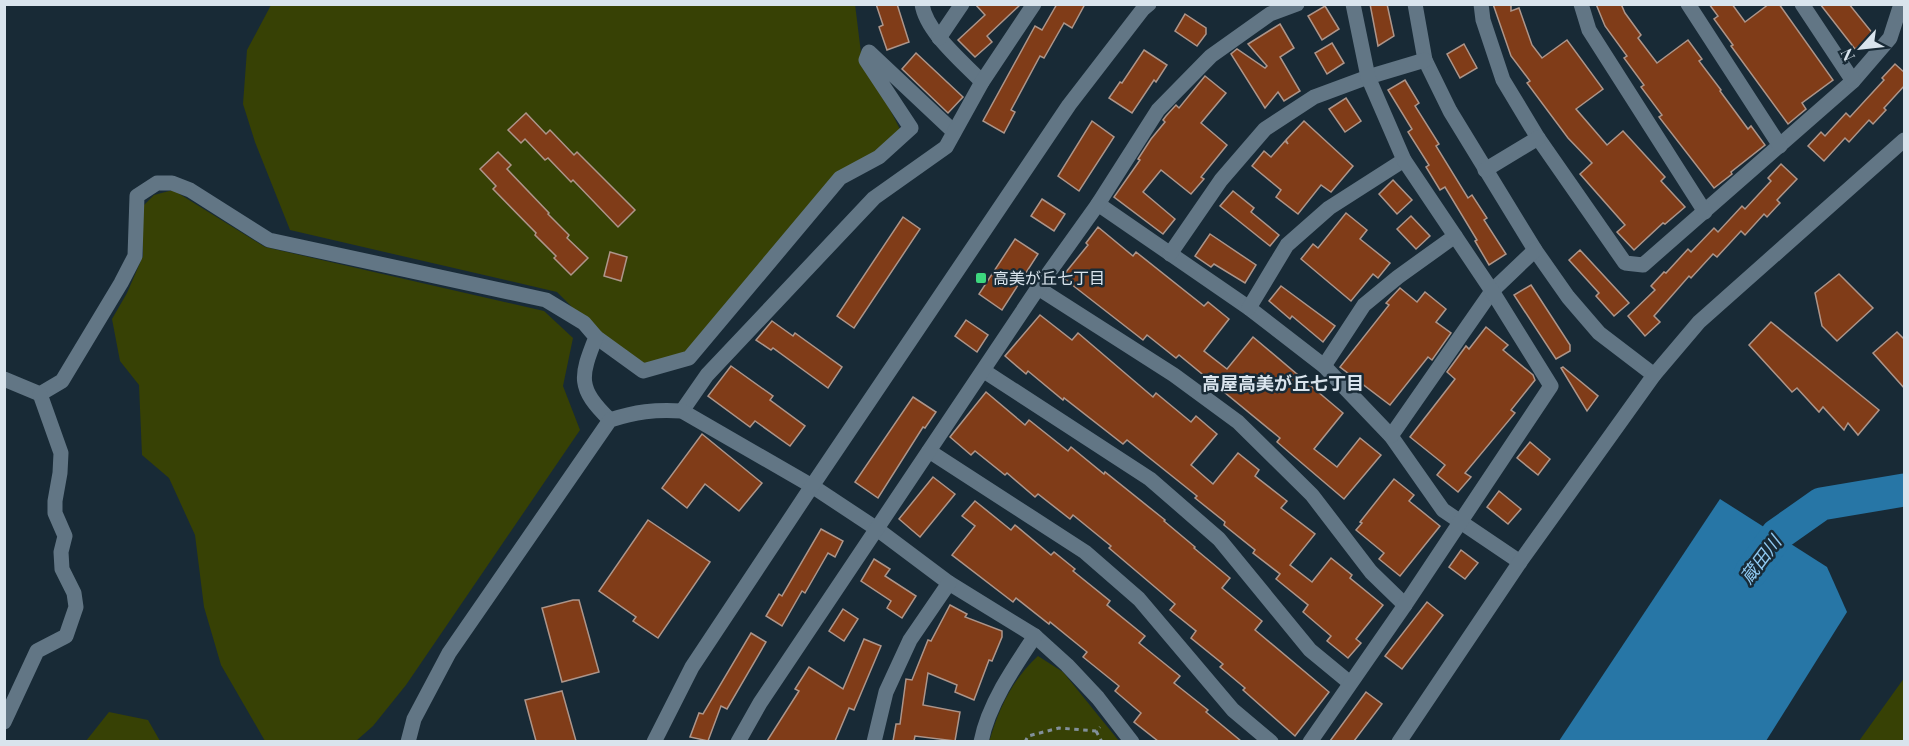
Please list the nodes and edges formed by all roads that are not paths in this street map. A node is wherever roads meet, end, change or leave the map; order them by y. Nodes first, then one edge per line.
1 (922, 4) edge
2 (963, 4) edge
3 (1034, 4) edge
4 (1149, 4) edge
5 (1297, 4) edge
6 (1353, 4) edge
7 (1415, 4) edge
8 (1481, 4) edge
9 (1581, 4) edge
10 (1688, 4) edge
11 (1802, 4) edge
12 (1901, 4) edge
13 (939, 38) junction
14 (1425, 60) junction
15 (1368, 77) junction
16 (1853, 81) junction
17 (982, 82) junction
18 (954, 132) junction
19 (1538, 138) junction
20 (1905, 140) edge
21 (1779, 146) junction
22 (1404, 160) junction
23 (1485, 170) junction
24 (1098, 204) junction
25 (1705, 212) junction
26 (1455, 236) junction
27 (1535, 250) junction
28 (1170, 254) junction
29 (1038, 288) junction
30 (1492, 291) junction
31 (1249, 308) junction
32 (596, 337) junction
33 (1324, 366) junction
34 (984, 370) junction
35 (1654, 375) junction
36 (4, 379) edge
37 (40, 394) junction
38 (682, 411) junction
39 (610, 420) junction
40 (1391, 436) junction
41 (929, 451) junction
42 (812, 486) junction
43 (1461, 520) junction
44 (877, 529) junction
45 (1520, 562) junction
46 (949, 584) junction
47 (1405, 605) junction
48 (1035, 636) junction
49 (1350, 683) junction
50 (4, 722) edge
51 (408, 741) edge
52 (654, 741) edge
53 (738, 741) edge
54 (874, 741) edge
55 (981, 741) edge
56 (1132, 741) edge
57 (1271, 741) edge
58 (1310, 741) edge
59 (1399, 741) edge

1 - 13 street
2 - 13 street
3 - 17 street
4 - 42 street
5 - 24 street
6 - 15 street
7 - 14 street
8 - 19 street
9 - 25 street
10 - 21 street
11 - 16 street
12 - 16 street
13 - 17 street
14 - 15 street
14 - 23 street
15 - 22 street
15 - 28 street
16 - 21 street
17 - 18 street
18 - 32 street
18 - 38 street
19 - 23 street
19 - 25 street
20 - 35 street
21 - 25 street
22 - 26 street
22 - 31 street
23 - 27 street
24 - 28 street
24 - 29 street
26 - 30 street
26 - 33 street
27 - 30 street
27 - 35 street
28 - 31 street
29 - 34 street
29 - 47 street
30 - 40 street
30 - 43 street
31 - 33 street
32 - 37 street
32 - 39 street
33 - 40 street
34 - 41 street
34 - 49 street
35 - 45 street
36 - 37 street
37 - 50 street
38 - 39 street
38 - 42 street
39 - 51 street
40 - 43 street
41 - 44 street
41 - 57 street
42 - 44 street
42 - 52 street
43 - 45 street
43 - 47 street
44 - 46 street
44 - 53 street
45 - 59 street
46 - 48 street
46 - 54 street
47 - 49 street
48 - 55 street
48 - 56 street
49 - 58 street

